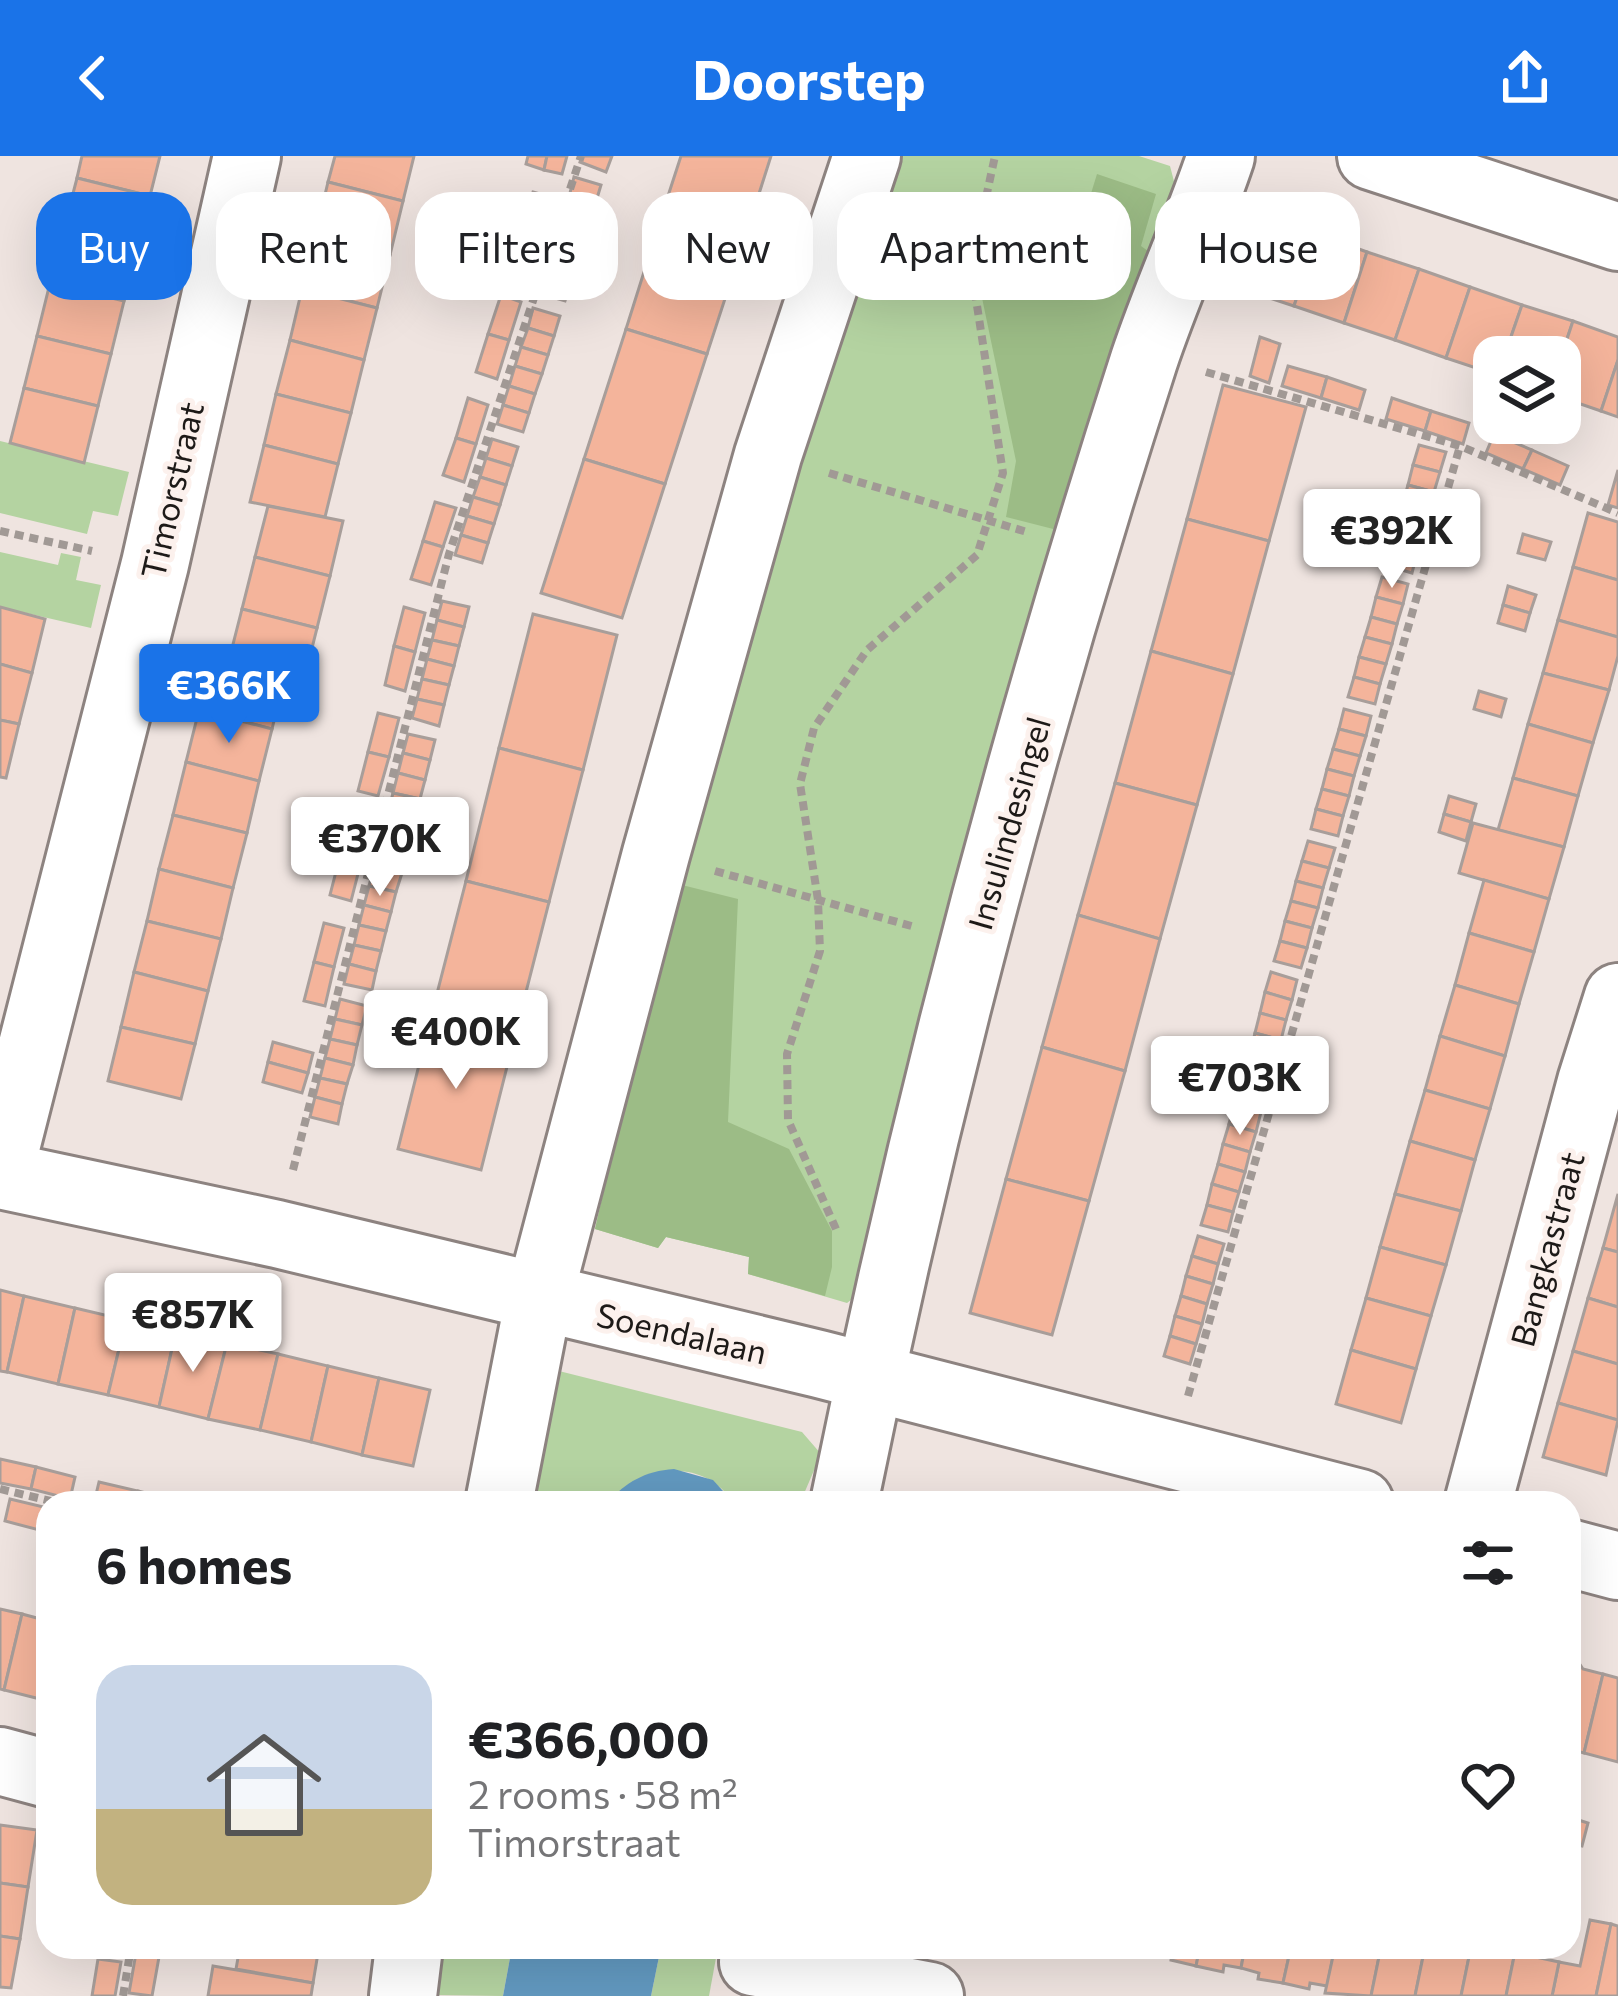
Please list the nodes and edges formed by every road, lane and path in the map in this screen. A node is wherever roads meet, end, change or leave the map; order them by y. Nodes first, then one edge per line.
1 (247, 156) edge
2 (581, 156) edge
3 (867, 156) edge
4 (995, 156) edge
5 (1221, 156) edge
6 (1371, 156) edge
7 (1618, 237) edge
8 (1146, 355) junction
9 (1460, 446) junction
10 (768, 455) junction
11 (1618, 513) edge
12 (988, 520) junction
13 (0, 531) edge
14 (1086, 549) junction
15 (155, 564) junction
16 (656, 854) junction
17 (818, 900) junction
18 (974, 944) junction
19 (1618, 997) edge
20 (0, 1173) edge
21 (277, 1234) junction
22 (844, 1248) dead end
23 (538, 1298) junction
24 (869, 1376) junction
25 (1171, 1455) junction
26 (0, 1489) edge
27 (501, 1491) edge
28 (846, 1491) edge
29 (1313, 1491) edge
30 (1481, 1491) edge
31 (36, 1498) edge
32 (1581, 1556) edge
33 (1618, 1566) edge
34 (0, 1761) edge
35 (36, 1771) edge
36 (129, 1959) edge
37 (408, 1959) edge
38 (752, 1968) edge
39 (123, 1996) edge
40 (404, 1996) edge
41 (930, 1996) edge

1 - 15 street, Timorstraat
2 - 21 path
3 - 10 street
4 - 12 path
5 - 8 street, Insulindesingel
6 - 7 street
8 - 9 path
8 - 14 street, Insulindesingel
9 - 11 path
9 - 25 path
10 - 12 path
10 - 16 street
12 - 14 path
12 - 17 path
13 - 15 path
14 - 18 street, Insulindesingel
15 - 20 street, Timorstraat
16 - 17 path
16 - 23 street
17 - 18 path
17 - 22 path
18 - 24 street, Insulindesingel
19 - 30 street, Bangkastraat
20 - 21 street, Soendalaan
21 - 23 street, Soendalaan
23 - 24 street, Soendalaan
23 - 27 street
24 - 25 street, Soendalaan
24 - 28 street, Insulindesingel
25 - 29 street, Soendalaan
26 - 31 path
32 - 33 street
34 - 35 street
36 - 39 path
37 - 40 street
38 - 41 street

